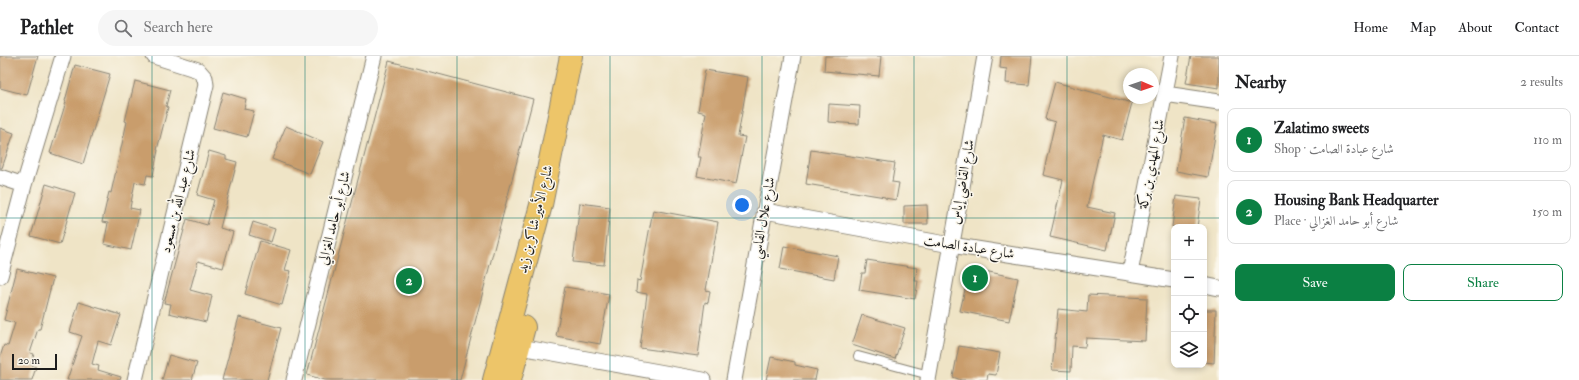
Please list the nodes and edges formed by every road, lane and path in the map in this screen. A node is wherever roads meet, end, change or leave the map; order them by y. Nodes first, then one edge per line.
1 (63, 56) edge
2 (154, 56) edge
3 (374, 56) edge
4 (570, 56) edge
5 (585, 56) edge
6 (793, 56) edge
7 (985, 56) edge
8 (1172, 56) edge
9 (1165, 94) junction
10 (1219, 102) edge
11 (0, 177) edge
12 (24, 185) junction
13 (765, 211) junction
14 (951, 245) junction
15 (1130, 273) junction
16 (0, 276) edge
17 (1171, 280) edge
18 (1207, 286) edge
19 (1219, 288) edge
20 (511, 345) junction
21 (858, 356) dead end
22 (929, 378) edge
23 (135, 380) edge
24 (294, 380) edge
25 (494, 380) edge
26 (510, 380) edge
27 (703, 380) edge
28 (734, 380) edge

1 - 12 street
2 - 23 street, شارع عبد الله بن مسعود
3 - 24 street, شارع أبو حامد الغزالي
4 - 20 main road, شارع الأمير شاكر بن زيد
5 - 20 main road, شارع الأمير شاكر بن زيد
6 - 13 street, شارع علال الفاسي
7 - 14 street, شارع القاضي إياس
8 - 9 street, شارع المهدي بن بركة
9 - 10 street
9 - 15 street, شارع المهدي بن بركة
11 - 12 street
12 - 16 street
13 - 14 street, شارع عبادة الصامت
13 - 28 street, شارع علال الفاسي
14 - 15 street, شارع عبادة الصامت
14 - 22 street, شارع القاضي إياس
15 - 17 street, شارع عبادة الصامت
18 - 19 street
20 - 25 main road, شارع الأمير شاكر بن زيد
20 - 26 main road, شارع الأمير شاكر بن زيد
20 - 27 street
21 - 22 lane

